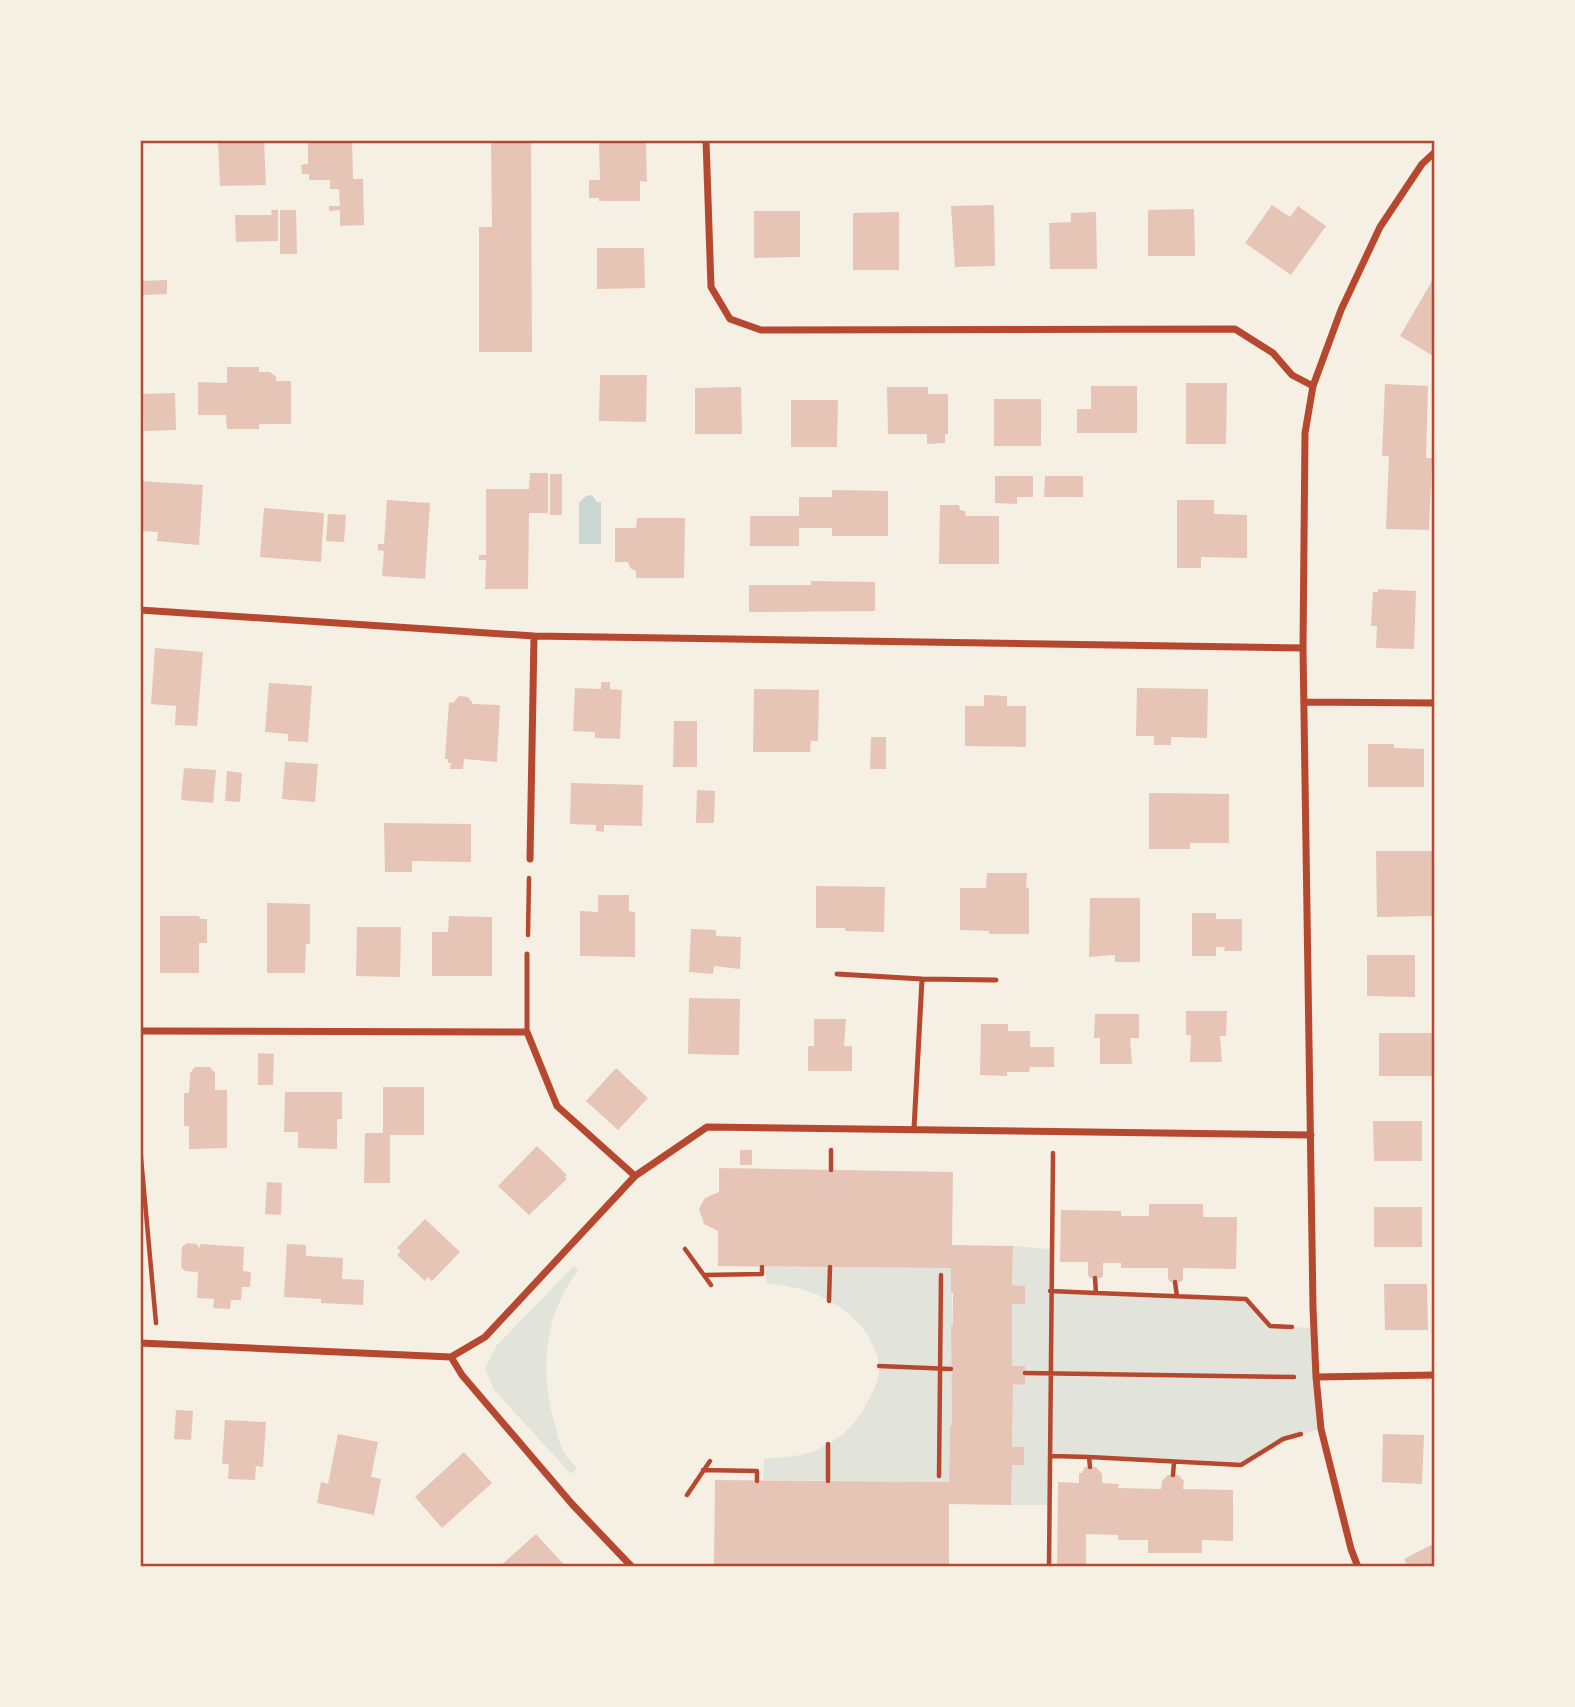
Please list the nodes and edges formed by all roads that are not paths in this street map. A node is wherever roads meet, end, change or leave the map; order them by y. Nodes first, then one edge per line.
1 (706, 140) edge
2 (1435, 152) edge
3 (1313, 386) junction
4 (140, 610) edge
5 (534, 636) junction
6 (1303, 648) junction
7 (1304, 702) junction
8 (1435, 704) edge
9 (530, 859) road end
10 (527, 954) road end
11 (837, 974) dead end
12 (922, 979) junction
13 (996, 980) dead end
14 (140, 1031) edge
15 (527, 1032) junction
16 (914, 1129) junction
17 (1311, 1135) junction
18 (635, 1176) junction
19 (140, 1343) edge
20 (451, 1357) junction
21 (1435, 1375) edge
22 (1316, 1377) junction
23 (632, 1567) edge
24 (1358, 1567) edge

1 - 3 street
2 - 3 street
3 - 6 street
4 - 5 street
5 - 6 street
5 - 9 street
6 - 7 street
7 - 8 street
7 - 17 street
10 - 15 lane
11 - 12 lane
12 - 13 lane
12 - 16 lane
14 - 15 street
15 - 18 street
16 - 17 street
16 - 18 street
17 - 22 street
18 - 20 street
19 - 20 street
20 - 23 street
21 - 22 street
22 - 24 street

